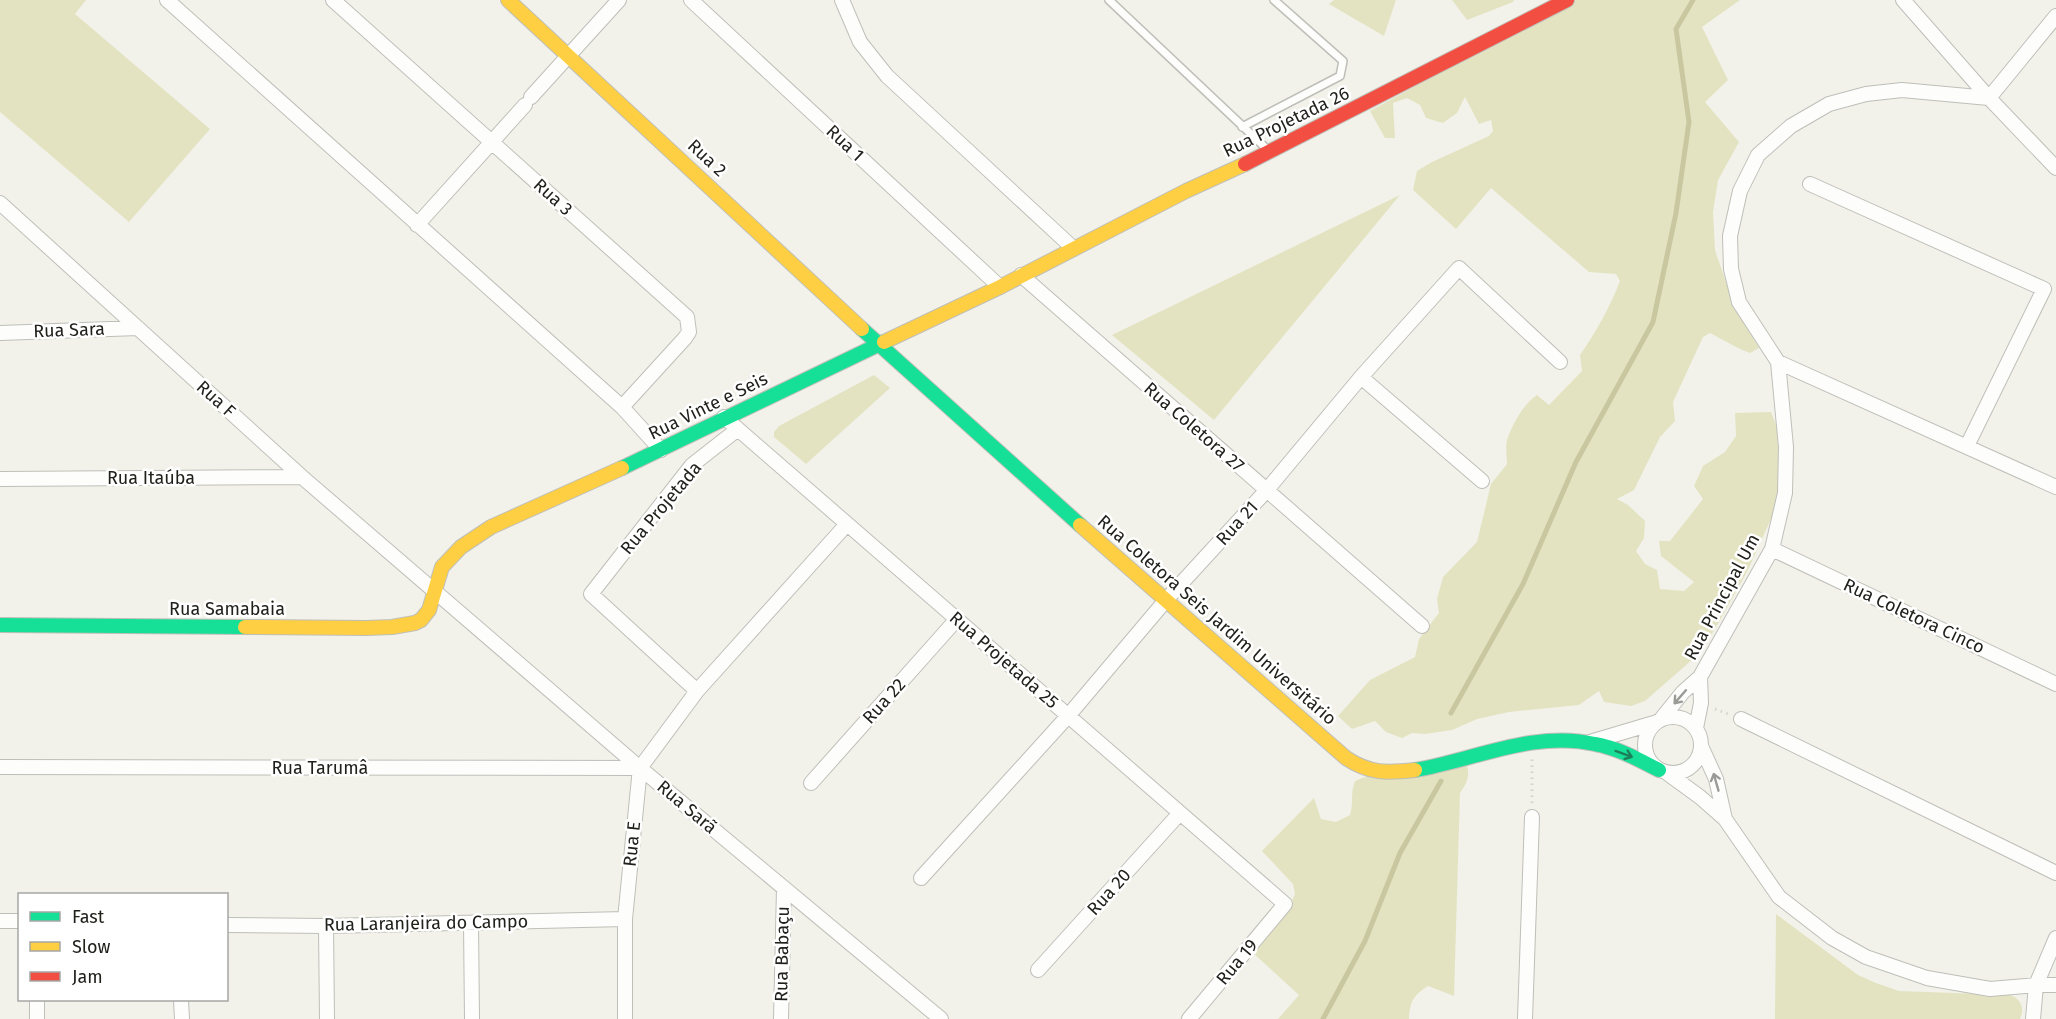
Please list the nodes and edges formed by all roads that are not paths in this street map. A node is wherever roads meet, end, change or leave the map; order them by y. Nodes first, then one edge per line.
1 (167, 0) edge
2 (333, 0) edge
3 (508, 0) edge
4 (620, 0) edge
5 (691, 0) edge
6 (842, 0) edge
7 (1109, 0) edge
8 (1274, 0) edge
9 (1567, 0) edge
10 (1903, 0) edge
11 (2056, 16) edge
12 (570, 54) junction
13 (1989, 98) junction
14 (1242, 126) junction
15 (492, 142) junction
16 (1270, 152) junction
17 (2056, 168) edge
18 (1810, 184) dead end
19 (0, 203) edge
20 (417, 225) junction
21 (1073, 248) junction
22 (1021, 275) junction
23 (1000, 287) junction
24 (138, 328) junction
25 (0, 333) edge
26 (879, 345) junction
27 (1560, 362) dead end
28 (1778, 362) junction
29 (1361, 377) junction
30 (622, 406) junction
31 (724, 417) junction
32 (738, 429) junction
33 (1967, 446) junction
34 (661, 450) junction
35 (302, 477) junction
36 (0, 479) edge
37 (1482, 481) dead end
38 (2056, 487) edge
39 (1266, 491) junction
40 (847, 524) junction
41 (1772, 549) junction
42 (436, 593) junction
43 (1166, 600) junction
44 (957, 619) junction
45 (0, 625) edge
46 (1422, 626) dead end
47 (1700, 677) junction
48 (2056, 684) edge
49 (697, 691) junction
50 (1068, 716) junction
51 (1741, 719) road end
52 (1658, 721) junction
53 (1696, 728) junction
54 (1588, 742) junction
55 (1701, 746) junction
56 (0, 767) edge
57 (640, 768) junction
58 (1663, 771) junction
59 (811, 783) dead end
60 (1180, 813) junction
61 (1532, 817) road end
62 (1725, 819) junction
63 (2056, 873) edge
64 (921, 878) dead end
65 (784, 888) junction
66 (1285, 904) joint
67 (625, 919) junction
68 (0, 921) edge
69 (18, 921) edge
70 (471, 923) junction
71 (228, 925) edge
72 (326, 926) junction
73 (2056, 938) edge
74 (1038, 970) dead end
75 (2036, 985) junction
76 (2056, 985) edge
77 (38, 1001) edge
78 (182, 1001) edge
79 (927, 1013) edge
80 (38, 1019) edge
81 (182, 1019) edge
82 (327, 1019) edge
83 (472, 1019) edge
84 (624, 1019) edge
85 (781, 1019) edge
86 (941, 1019) edge
87 (1189, 1019) edge
88 (1525, 1019) edge
89 (2033, 1019) edge

1 - 20 street
2 - 15 street, Rua 3
3 - 12 street, Rua 2
4 - 12 street
5 - 23 street, Rua 1
6 - 21 street
7 - 14 lane
8 - 14 lane
9 - 16 street, Rua Projetada 26
10 - 13 street
11 - 13 street
12 - 15 street
12 - 26 street, Rua 2
13 - 17 street
13 - 28 street, Rua Principal Um
14 - 16 lane
15 - 20 street
15 - 30 street, Rua 3
16 - 21 street, Rua Projetada 26
18 - 33 street
19 - 24 street, Rua F
20 - 30 street
21 - 22 street, Rua Projetada 26
22 - 23 street, Rua Vinte e Seis
22 - 39 street, Rua Coletora 27
23 - 26 street, Rua Vinte e Seis
24 - 25 street, Rua Sara
24 - 35 street, Rua F
26 - 31 street, Rua Vinte e Seis
26 - 43 street, Rua Coletora Seis Jardim Universitário
27 - 29 street, Rua 21
28 - 33 street
28 - 41 street, Rua Principal Um
29 - 37 street
29 - 39 street, Rua 21
30 - 34 street
31 - 32 street, Rua Projetada 25
31 - 34 street, Rua Vinte e Seis
32 - 40 street, Rua Projetada 25
32 - 49 street, Rua Projetada
33 - 38 street
34 - 42 street, Rua Vinte e Seis
35 - 36 street, Rua Itaúba
35 - 42 street, Rua F
39 - 43 street, Rua 21
39 - 46 street, Rua Coletora 27
40 - 44 street, Rua Projetada 25
40 - 49 street
41 - 47 street, Rua Principal Um
41 - 48 street, Rua Coletora Cinco
42 - 45 street, Rua Samabaia
42 - 57 street, Rua Sarã
43 - 50 street, Rua 21
43 - 54 street, Rua Coletora Seis Jardim Universitário
44 - 50 street, Rua Projetada 25
44 - 59 street, Rua 22
47 -> 52 street, Rua Principal Um
47 - 53 street, Rua Principal Um
49 - 57 street
50 - 60 street, Rua Projetada 25
50 - 64 street, Rua 21
51 - 63 street
52 - 53 street
52 - 54 street
52 - 58 street
53 - 55 street
54 -> 58 street
55 - 58 street
62 -> 55 street
56 - 57 street, Rua Tarumâ
57 - 65 street, Rua Sarã
57 - 67 street, Rua E
58 - 62 street
60 - 66 street, Rua Projetada 25
60 - 74 street, Rua 20
61 - 88 street
62 - 75 street
65 - 79 street, Rua Sarã
65 - 85 street, Rua Babaçu
66 - 87 street, Rua 19
67 - 70 street, Rua Laranjeira do Campo
67 - 84 street, Rua E
68 - 69 street
70 - 72 street, Rua Laranjeira do Campo
70 - 83 street
71 - 72 street, Rua Laranjeira do Campo
72 - 82 street
73 - 75 street
75 - 76 street
75 - 89 street
77 - 80 street
78 - 81 street
79 - 86 street, Rua Sarã

